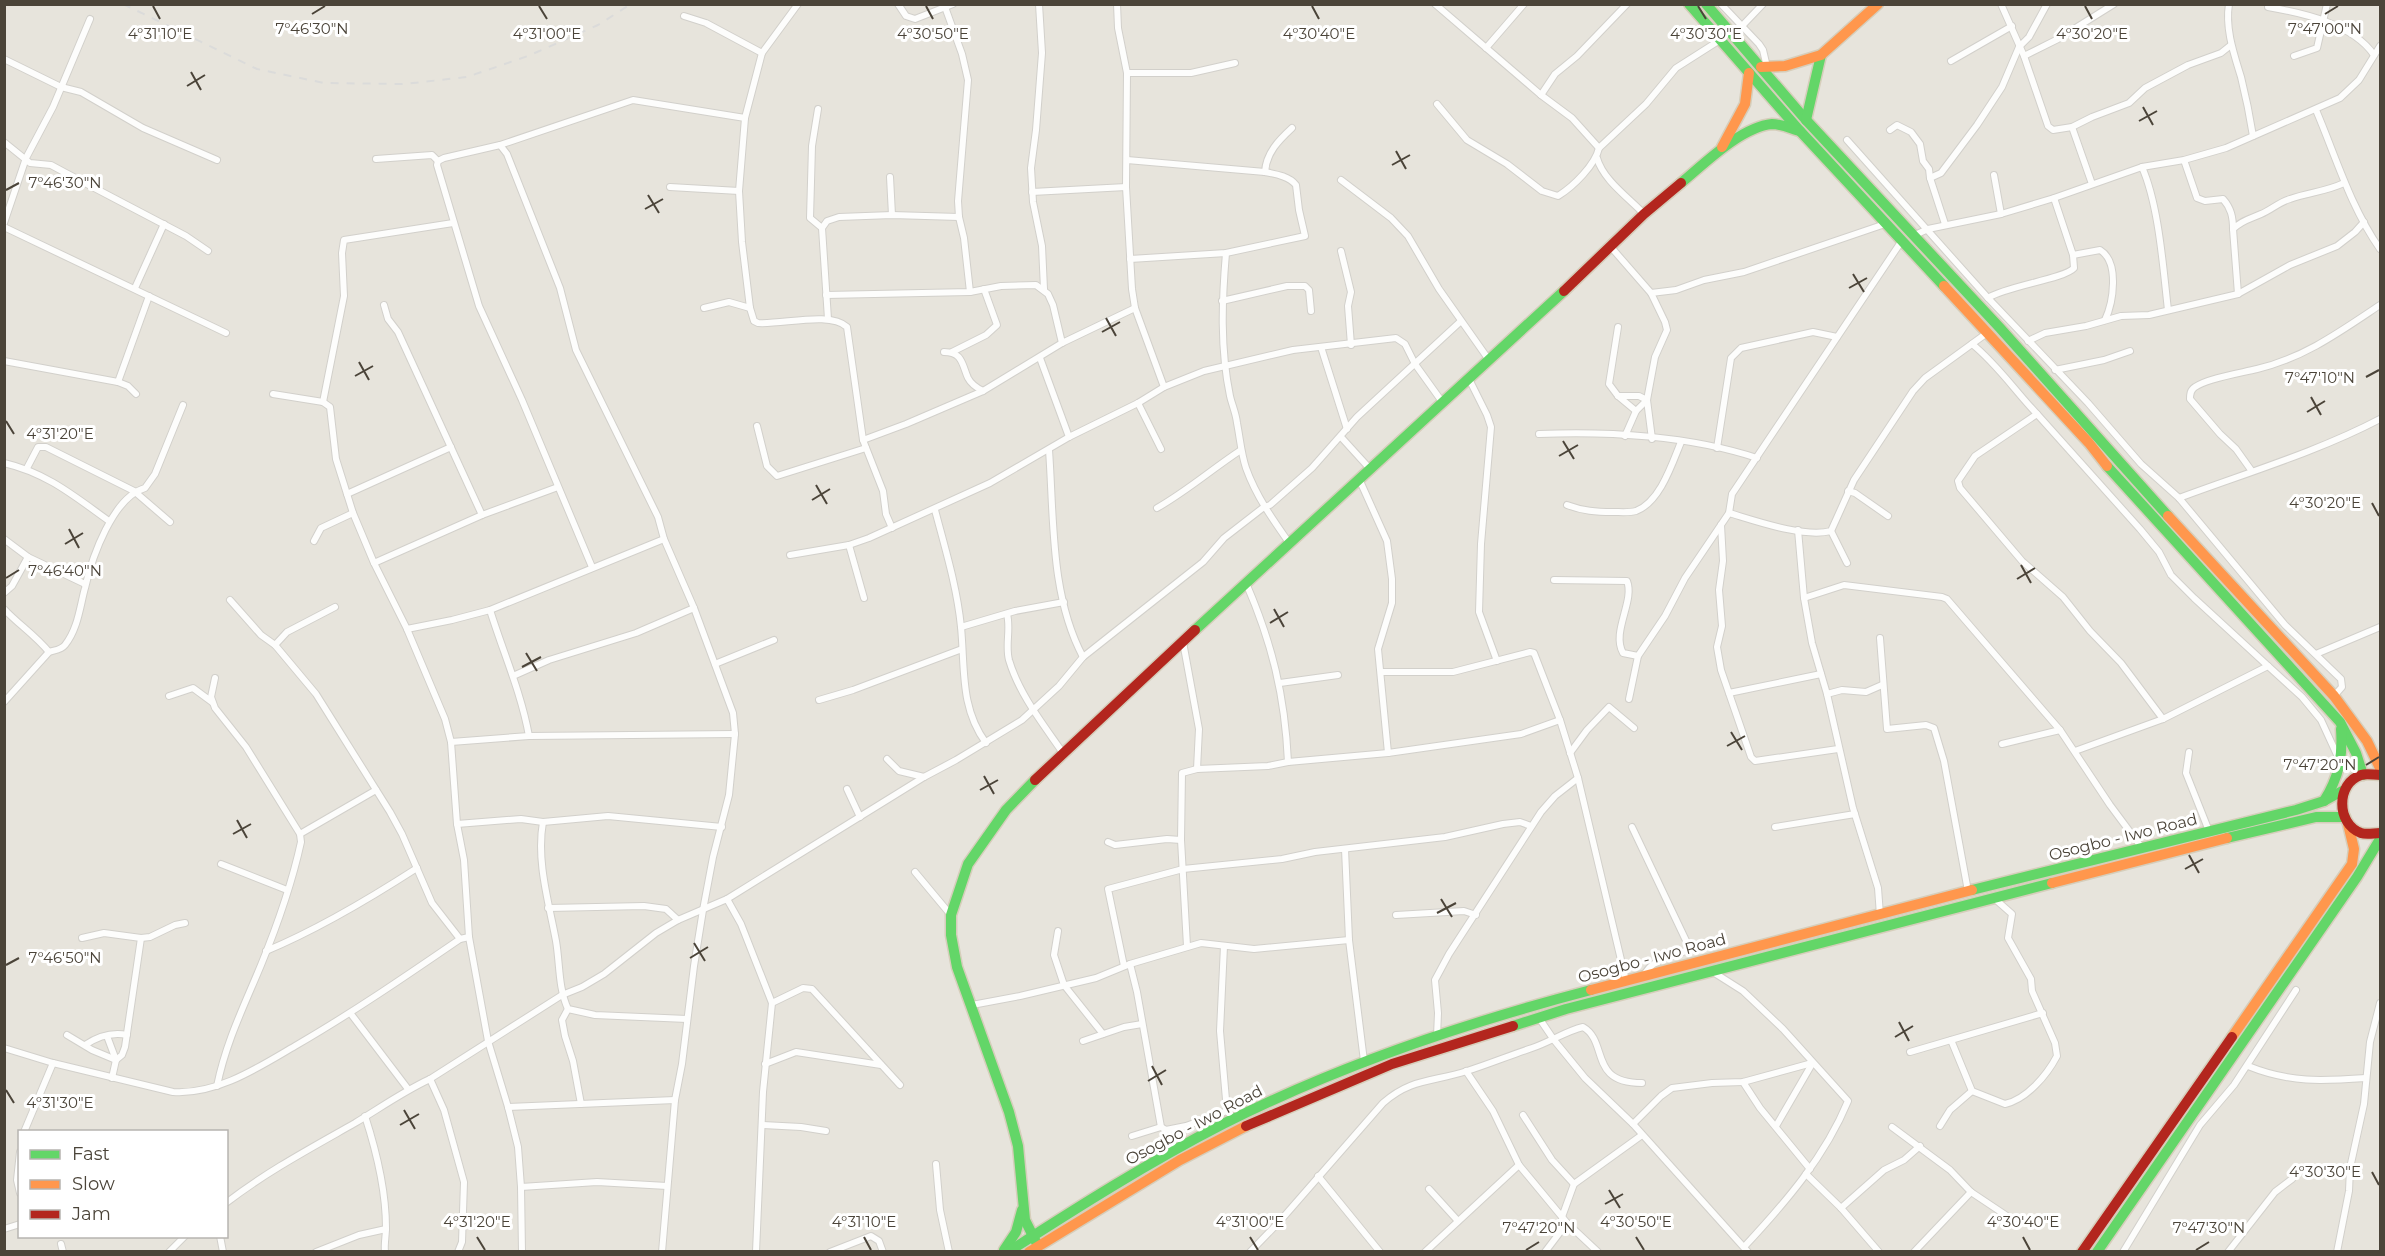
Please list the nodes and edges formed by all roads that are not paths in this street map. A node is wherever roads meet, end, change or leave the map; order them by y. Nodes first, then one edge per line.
1 (798, 4) edge
2 (898, 4) edge
3 (953, 4) edge
4 (1039, 4) edge
5 (1117, 4) edge
6 (1435, 4) edge
7 (1524, 4) edge
8 (1627, 4) edge
9 (1689, 4) edge
10 (1706, 4) edge
11 (1720, 4) edge
12 (1763, 4) edge
13 (1878, 4) edge
14 (2001, 4) edge
15 (2047, 4) edge
16 (2114, 4) edge
17 (2229, 4) edge
18 (2327, 4) edge
19 (945, 7) junction
20 (2268, 7) dead end
21 (684, 16) dead end
22 (90, 19) dead end
23 (2323, 20) junction
24 (1742, 26) junction
25 (2012, 26) junction
26 (1720, 39) junction
27 (2231, 45) junction
28 (2380, 46) edge
29 (2019, 47) junction
30 (1486, 48) junction
31 (762, 53) junction
32 (2221, 53) junction
33 (1821, 55) junction
34 (2374, 55) junction
35 (2024, 56) junction
36 (2294, 56) dead end
37 (4, 59) edge
38 (1951, 61) dead end
39 (2236, 62) junction
40 (1235, 63) dead end
41 (1764, 67) junction
42 (1127, 73) junction
43 (1749, 73) junction
44 (61, 87) junction
45 (1541, 95) junction
46 (1437, 104) dead end
47 (818, 109) dead end
48 (2316, 110) junction
49 (745, 118) junction
50 (1806, 120) junction
51 (2072, 127) junction
52 (1292, 128) dead end
53 (1890, 130) dead end
54 (1800, 131) junction
55 (2253, 136) junction
56 (1847, 140) dead end
57 (4, 142) edge
58 (500, 145) junction
59 (1599, 148) junction
60 (1720, 150) junction
61 (26, 158) junction
62 (1597, 158) junction
63 (376, 159) dead end
64 (217, 160) dead end
65 (1127, 160) junction
66 (2184, 160) junction
67 (438, 161) junction
68 (1590, 166) junction
69 (1599, 166) junction
70 (2142, 166) junction
71 (1265, 171) junction
72 (1994, 175) dead end
73 (890, 177) dead end
74 (1930, 178) junction
75 (1341, 180) dead end
76 (2344, 183) junction
77 (2092, 184) junction
78 (670, 187) dead end
79 (1126, 187) junction
80 (739, 191) junction
81 (1032, 192) junction
82 (2054, 198) junction
83 (8, 201) edge
84 (1644, 214) junction
85 (2001, 214) junction
86 (892, 215) junction
87 (959, 217) junction
88 (2364, 222) junction
89 (453, 223) junction
90 (164, 224) junction
91 (1886, 224) junction
92 (1946, 224) junction
93 (4, 225) edge
94 (822, 228) junction
95 (1928, 229) junction
96 (2233, 229) junction
97 (1916, 235) junction
98 (1901, 242) junction
99 (1610, 246) junction
100 (2380, 249) edge
101 (208, 251) dead end
102 (1341, 251) dead end
103 (1226, 253) junction
104 (2073, 255) junction
105 (1130, 259) junction
106 (135, 288) junction
107 (984, 289) junction
108 (1044, 289) junction
109 (970, 292) junction
110 (1651, 293) junction
111 (2238, 294) junction
112 (826, 295) junction
113 (149, 296) junction
114 (1988, 298) junction
115 (1222, 301) junction
116 (2380, 305) edge
117 (384, 306) dead end
118 (704, 308) dead end
119 (750, 308) junction
120 (1135, 308) junction
121 (2168, 310) junction
122 (1311, 311) dead end
123 (828, 319) junction
124 (2104, 320) junction
125 (1461, 321) junction
126 (1618, 327) dead end
127 (226, 333) dead end
128 (1987, 333) junction
129 (1837, 337) junction
130 (2028, 341) junction
131 (1062, 344) junction
132 (1972, 344) junction
133 (1351, 345) junction
134 (1321, 347) junction
135 (2130, 351) dead end
136 (944, 352) dead end
137 (952, 352) junction
138 (1040, 357) junction
139 (2042, 357) junction
140 (1489, 360) junction
141 (4, 361) edge
142 (2032, 363) junction
143 (1414, 364) junction
144 (1226, 366) junction
145 (2055, 369) junction
146 (1469, 379) junction
147 (118, 382) junction
148 (1164, 387) junction
149 (982, 391) junction
150 (136, 394) dead end
151 (273, 394) dead end
152 (1618, 396) junction
153 (1647, 400) junction
154 (323, 402) junction
155 (1138, 403) junction
156 (1443, 403) junction
157 (183, 405) dead end
158 (1636, 411) junction
159 (2037, 414) junction
160 (2380, 419) edge
161 (757, 426) dead end
162 (1347, 429) junction
163 (1539, 434) dead end
164 (1625, 436) junction
165 (1069, 437) junction
166 (1341, 437) junction
167 (1652, 439) junction
168 (863, 440) junction
169 (1681, 442) junction
170 (451, 447) junction
171 (1717, 447) junction
172 (866, 448) junction
173 (1161, 449) dead end
174 (1049, 450) junction
175 (1241, 450) junction
176 (1757, 458) junction
177 (2117, 458) junction
178 (4, 464) edge
179 (27, 468) junction
180 (2109, 468) junction
181 (2251, 470) junction
182 (1371, 471) junction
183 (1360, 481) junction
184 (558, 486) junction
185 (1848, 490) junction
186 (134, 491) junction
187 (347, 494) junction
188 (2179, 498) junction
189 (1567, 505) dead end
190 (1264, 507) junction
191 (1157, 508) dead end
192 (934, 510) junction
193 (353, 513) junction
194 (1729, 513) junction
195 (482, 514) junction
196 (1888, 516) dead end
197 (109, 521) junction
198 (170, 522) dead end
199 (1721, 525) junction
200 (892, 528) junction
201 (1798, 530) junction
202 (1831, 531) junction
203 (2210, 536) junction
204 (664, 539) junction
205 (4, 540) edge
206 (314, 541) dead end
207 (1290, 544) junction
208 (849, 545) junction
209 (2197, 548) junction
210 (790, 555) dead end
211 (28, 557) junction
212 (1846, 562) dead end
213 (374, 563) junction
214 (592, 567) junction
215 (1554, 580) dead end
216 (1246, 583) junction
217 (85, 584) junction
218 (4, 593) edge
219 (864, 598) dead end
220 (1804, 598) junction
221 (230, 600) dead end
222 (1064, 602) junction
223 (335, 607) dead end
224 (694, 608) junction
225 (4, 609) edge
226 (490, 610) junction
227 (1007, 614) junction
228 (961, 627) junction
229 (2380, 627) edge
230 (407, 629) junction
231 (1880, 638) dead end
232 (774, 640) dead end
233 (1183, 641) junction
234 (274, 645) junction
235 (962, 649) junction
236 (49, 652) junction
237 (2316, 654) junction
238 (1638, 656) junction
239 (1083, 657) junction
240 (1497, 661) junction
241 (715, 664) junction
242 (2268, 666) junction
243 (1381, 672) junction
244 (1821, 674) junction
245 (1338, 675) dead end
246 (513, 676) junction
247 (215, 678) dead end
248 (1280, 683) junction
249 (1882, 684) junction
250 (1729, 693) junction
251 (1827, 694) junction
252 (169, 696) dead end
253 (2334, 696) junction
254 (1629, 699) dead end
255 (819, 700) dead end
256 (4, 702) edge
257 (212, 703) junction
258 (1034, 710) junction
259 (2163, 719) junction
260 (1560, 720) junction
261 (2340, 722) junction
262 (1634, 728) dead end
263 (2060, 730) junction
264 (735, 734) junction
265 (529, 736) junction
266 (2367, 741) junction
267 (451, 742) junction
268 (986, 743) junction
269 (2002, 744) dead end
270 (1838, 749) junction
271 (2380, 750) edge
272 (2075, 751) junction
273 (2189, 752) dead end
274 (1063, 753) junction
275 (1388, 753) junction
276 (1570, 753) junction
277 (887, 759) dead end
278 (1288, 762) junction
279 (2342, 766) junction
280 (2380, 768) edge
281 (1197, 769) junction
282 (2363, 775) junction
283 (2380, 775) edge
284 (924, 777) junction
285 (1578, 778) junction
286 (847, 789) dead end
287 (376, 790) junction
288 (2342, 792) junction
289 (2324, 801) junction
290 (1855, 814) junction
291 (860, 817) junction
292 (2346, 821) junction
293 (543, 822) junction
294 (457, 824) junction
295 (1531, 826) junction
296 (722, 827) junction
297 (1632, 827) dead end
298 (1775, 827) dead end
299 (2209, 831) junction
300 (2380, 832) edge
301 (300, 834) junction
302 (2380, 839) edge
303 (1181, 840) junction
304 (1108, 842) dead end
305 (2142, 848) junction
306 (1344, 849) junction
307 (221, 864) dead end
308 (417, 868) junction
309 (1183, 869) junction
310 (915, 872) dead end
311 (287, 890) junction
312 (1968, 891) junction
313 (727, 899) junction
314 (1995, 899) junction
315 (548, 908) junction
316 (703, 910) junction
317 (951, 915) junction
318 (1396, 915) dead end
319 (1476, 915) junction
320 (1880, 915) junction
321 (678, 920) junction
322 (184, 923) dead end
323 (1058, 931) dead end
324 (469, 937) junction
325 (82, 938) dead end
326 (141, 938) junction
327 (460, 939) junction
328 (1349, 940) junction
329 (1187, 946) junction
330 (1224, 946) junction
331 (266, 951) junction
332 (1127, 965) junction
333 (1712, 971) junction
334 (1644, 976) junction
335 (1626, 981) junction
336 (1064, 985) junction
337 (2296, 990) dead end
338 (562, 995) junction
339 (772, 1003) junction
340 (2380, 1003) edge
341 (972, 1005) junction
342 (568, 1009) junction
343 (2043, 1013) junction
344 (351, 1014) junction
345 (1539, 1017) junction
346 (687, 1019) junction
347 (2378, 1023) edge
348 (1142, 1024) junction
349 (1103, 1034) junction
350 (67, 1035) dead end
351 (127, 1035) junction
352 (107, 1036) junction
353 (1437, 1036) junction
354 (1554, 1040) junction
355 (1951, 1040) junction
356 (488, 1041) junction
357 (1083, 1041) dead end
358 (85, 1045) junction
359 (4, 1047) edge
360 (1388, 1052) junction
361 (1910, 1052) dead end
362 (116, 1060) junction
363 (1364, 1061) junction
364 (53, 1063) junction
365 (1812, 1063) junction
366 (765, 1064) junction
367 (1392, 1064) junction
368 (882, 1065) junction
369 (2248, 1066) junction
370 (1466, 1071) junction
371 (112, 1078) junction
372 (2366, 1078) junction
373 (430, 1079) junction
374 (2350, 1079) junction
375 (1743, 1082) junction
376 (1642, 1083) dead end
377 (900, 1085) dead end
378 (217, 1086) junction
379 (2366, 1087) junction
380 (408, 1089) junction
381 (1972, 1091) junction
382 (675, 1100) junction
383 (581, 1104) junction
384 (508, 1107) junction
385 (1231, 1114) junction
386 (1524, 1115) dead end
387 (365, 1116) junction
388 (1633, 1124) junction
389 (762, 1125) junction
390 (1776, 1126) junction
391 (1940, 1126) dead end
392 (1161, 1127) junction
393 (1892, 1127) dead end
394 (25, 1130) edge
395 (826, 1131) dead end
396 (1642, 1135) junction
397 (1132, 1136) dead end
398 (1920, 1146) junction
399 (936, 1164) dead end
400 (1519, 1165) junction
401 (1808, 1172) junction
402 (1318, 1176) junction
403 (2292, 1179) dead end
404 (1574, 1184) junction
405 (667, 1186) junction
406 (521, 1187) junction
407 (1430, 1189) dead end
408 (1971, 1192) junction
409 (228, 1202) edge
410 (1023, 1207) junction
411 (1841, 1208) junction
412 (1565, 1220) junction
413 (2013, 1220) dead end
414 (1458, 1221) junction
415 (386, 1229) junction
416 (183, 1238) edge
417 (61, 1244) dead end
418 (1033, 1245) edge
419 (1746, 1249) edge
420 (63, 1251) edge
421 (169, 1251) edge
422 (316, 1251) edge
423 (385, 1251) edge
424 (458, 1251) edge
425 (522, 1251) edge
426 (662, 1251) edge
427 (756, 1251) edge
428 (830, 1251) edge
429 (883, 1251) edge
430 (949, 1251) edge
431 (1003, 1251) edge
432 (1008, 1251) edge
433 (1250, 1251) edge
434 (1380, 1251) edge
435 (1425, 1251) edge
436 (1545, 1251) edge
437 (1598, 1251) edge
438 (1879, 1251) edge
439 (1914, 1251) edge
440 (2082, 1251) edge
441 (2097, 1251) edge
442 (2122, 1251) edge
443 (2228, 1251) edge
444 (2337, 1251) edge

1 - 31 street
2 - 19 street
3 - 19 street
4 - 81 street
5 - 42 street
6 - 30 street
7 - 30 street
8 - 45 street
9 - 26 main road
10 - 41 main road
11 - 24 street
12 - 24 street
13 - 33 main road
14 - 25 street
15 - 29 street
16 - 35 street
17 - 27 street
18 - 23 street
19 - 87 street
20 - 23 street
21 - 31 street
22 - 44 street
23 - 34 street
23 - 36 street
24 - 41 street
25 - 29 street
25 - 38 street
26 - 43 main road
26 - 59 street
27 - 32 street
27 - 39 street
28 - 34 street
29 - 35 street
29 - 74 street
30 - 45 street
31 - 49 street
32 - 39 street
32 - 51 street
33 - 41 main road
33 - 50 main road
34 - 48 street
35 - 51 street
37 - 44 street
39 - 55 street
40 - 42 street
41 - 50 main road
42 - 65 street
43 - 54 main road
43 - 60 main road
44 - 61 street
44 - 64 street
45 - 59 street
46 - 68 street
47 - 94 street
48 - 55 street
48 - 76 street
49 - 58 street
49 - 80 street
50 - 97 main road
51 - 77 street
52 - 71 street
53 - 74 street
54 - 60 main road
54 - 91 main road
55 - 66 street
56 - 95 street
57 - 61 street
58 - 67 street
58 - 204 street
59 - 62 street
60 - 84 main road
61 - 83 street
61 - 90 street
62 - 68 street
62 - 69 street
63 - 67 street
65 - 71 street
65 - 79 street
66 - 70 street
66 - 96 street
67 - 89 street
68 - 69 street
69 - 84 street
70 - 77 street
70 - 121 street
71 - 103 street
72 - 85 street
73 - 86 street
74 - 92 street
75 - 125 street
76 - 88 street
76 - 96 street
77 - 82 street
78 - 80 street
79 - 81 street
79 - 105 street
80 - 119 street
81 - 108 street
82 - 85 street
82 - 104 street
83 - 93 street
84 - 99 main road
85 - 92 street
86 - 87 street
86 - 94 street
87 - 109 street
88 - 100 street
88 - 111 street
89 - 154 street
89 - 184 street
90 - 101 street
90 - 106 street
91 - 98 main road
91 - 110 street
92 - 95 street
93 - 106 street
94 - 112 street
95 - 97 street
95 - 114 street
96 - 111 street
97 - 142 main road
98 - 128 main road
98 - 129 street
99 - 110 street
99 - 140 main road
102 - 133 street
103 - 105 street
103 - 115 street
104 - 114 street
104 - 124 street
105 - 120 street
106 - 113 street
107 - 108 street
107 - 109 street
107 - 137 street
108 - 131 street
109 - 112 street
110 - 153 street
111 - 121 street
112 - 123 street
113 - 127 street
113 - 147 street
114 - 130 street
115 - 122 street
115 - 144 street
116 - 181 street
117 - 170 street
118 - 119 street
119 - 123 street
120 - 131 street
120 - 148 street
121 - 124 street
123 - 168 street
124 - 130 street
125 - 140 street
125 - 143 street
126 - 152 street
128 - 132 street
128 - 180 main road
129 - 171 street
129 - 176 street
130 - 139 street
131 - 138 street
132 - 159 street
132 - 185 street
133 - 134 street
133 - 143 street
134 - 144 street
134 - 162 street
135 - 145 street
136 - 137 street
137 - 149 street
138 - 149 street
138 - 165 street
139 - 142 street
139 - 145 street
140 - 146 main road
141 - 147 street
142 - 177 main road
143 - 156 street
143 - 162 street
144 - 148 street
144 - 175 street
145 - 188 street
146 - 156 main road
146 - 240 street
147 - 150 street
148 - 155 street
149 - 168 street
151 - 154 street
152 - 153 street
152 - 158 street
153 - 158 street
153 - 167 street
154 - 187 street
155 - 165 street
155 - 173 street
156 - 182 main road
157 - 186 street
158 - 164 street
159 - 242 street
159 - 259 street
160 - 181 street
161 - 172 street
162 - 166 street
163 - 164 street
164 - 167 street
165 - 174 street
166 - 182 street
166 - 190 street
167 - 169 street
168 - 172 street
169 - 171 street
169 - 189 street
170 - 187 street
170 - 195 street
171 - 176 street
172 - 200 street
174 - 192 street
174 - 222 street
175 - 190 street
175 - 191 street
176 - 194 street
177 - 180 main road
177 - 209 main road
178 - 179 street
179 - 186 street
179 - 197 street
180 - 261 main road
181 - 188 street
182 - 183 main road
183 - 207 main road
183 - 243 street
184 - 195 street
184 - 214 street
185 - 196 street
185 - 202 street
186 - 197 street
186 - 198 street
187 - 193 street
188 - 203 street
190 - 207 street
190 - 239 street
192 - 200 street
192 - 228 street
193 - 206 street
193 - 213 street
194 - 199 street
194 - 201 street
195 - 213 street
197 - 217 street
199 - 238 street
199 - 250 street
200 - 208 street
201 - 202 street
201 - 220 street
202 - 212 street
203 - 209 street
203 - 237 street
204 - 214 street
204 - 224 street
205 - 211 street
207 - 216 main road
208 - 210 street
208 - 219 street
209 - 253 main road
211 - 217 street
211 - 218 street
213 - 230 street
214 - 226 street
215 - 238 street
216 - 233 main road
216 - 248 street
217 - 236 street
220 - 244 street
220 - 263 street
221 - 234 street
222 - 227 street
222 - 239 street
223 - 234 street
224 - 241 street
224 - 246 street
225 - 236 street
226 - 230 street
226 - 246 street
227 - 228 street
227 - 258 street
228 - 235 street
229 - 237 street
230 - 267 street
231 - 249 street
232 - 241 street
233 - 274 main road
233 - 281 street
234 - 287 street
235 - 255 street
235 - 268 street
236 - 256 street
237 - 253 street
238 - 254 street
239 - 258 street
240 - 243 street
240 - 260 street
241 - 264 street
242 - 259 street
242 - 279 street
243 - 275 street
244 - 250 street
244 - 251 street
245 - 248 street
246 - 265 street
247 - 257 street
248 - 278 street
249 - 251 street
249 - 312 street
250 - 270 street
251 - 270 street
252 - 257 street
253 - 266 main road
257 - 301 street
258 - 268 street
258 - 274 street
259 - 272 street
260 - 275 street
260 - 276 street
261 - 279 main road
261 - 282 main road
262 - 276 street
263 - 269 street
263 - 272 street
264 - 265 street
264 - 296 street
265 - 267 street
266 - 271 main road
266 - 280 main road
267 - 294 street
268 - 284 street
270 - 290 street
272 - 305 street
273 - 299 street
274 - 317 main road
275 - 278 street
276 - 285 street
277 - 284 street
278 - 281 street
279 - 289 main road
281 - 303 street
282 - 283 main road
282 - 288 main road, Osogbo - Iwo Road
284 - 291 street
285 - 295 street
285 - 335 street
286 - 291 street
287 - 301 street
287 - 308 street
288 - 289 main road, Osogbo - Iwo Road
288 - 292 main road
289 - 299 main road, Osogbo - Iwo Road
290 - 298 street
290 - 320 street
291 - 313 street
292 - 300 main road, Osogbo - Iwo Road
292 - 314 main road, Osogbo - Iwo Road
292 - 440 main road
293 - 294 street
293 - 296 street
293 - 315 street
294 - 324 street
295 - 306 street
295 - 319 street
296 - 316 street
297 - 334 street
299 - 305 main road, Osogbo - Iwo Road
301 - 311 street
302 - 441 main road
303 - 304 street
303 - 309 street
305 - 312 main road, Osogbo - Iwo Road
306 - 309 street
306 - 328 street
307 - 311 street
308 - 327 street
308 - 331 street
309 - 329 street
309 - 332 street
310 - 317 street
311 - 331 street
312 - 320 main road, Osogbo - Iwo Road
313 - 316 street
313 - 339 street
314 - 333 main road, Osogbo - Iwo Road
314 - 343 street
315 - 321 street
315 - 338 street
316 - 321 street
316 - 346 street
317 - 341 main road
318 - 319 street
319 - 353 street
320 - 334 main road, Osogbo - Iwo Road
321 - 338 street
322 - 326 street
323 - 336 street
324 - 327 street
324 - 356 street
325 - 326 street
326 - 351 street
327 - 344 street
328 - 330 street
328 - 363 street
329 - 330 street
329 - 332 street
330 - 385 street
331 - 378 street
332 - 336 street
332 - 348 street
333 - 345 main road, Osogbo - Iwo Road
333 - 365 street
334 - 335 main road, Osogbo - Iwo Road
335 - 353 main road, Osogbo - Iwo Road
336 - 341 street
336 - 349 street
337 - 369 street
338 - 342 street
338 - 356 street
339 - 366 street
339 - 368 street
340 - 347 street
341 - 410 main road
342 - 346 street
342 - 383 street
343 - 355 street
343 - 381 street
344 - 378 street
344 - 380 street
345 - 354 street
345 - 367 main road, Osogbo - Iwo Road
346 - 382 street
347 - 372 street
348 - 349 street
348 - 392 street
349 - 357 street
350 - 358 street
351 - 352 street
351 - 362 street
352 - 358 street
352 - 362 street
353 - 360 main road, Osogbo - Iwo Road
354 - 370 street
354 - 376 street
354 - 388 street
355 - 361 street
355 - 381 street
356 - 373 street
356 - 384 street
358 - 362 street
359 - 364 street
360 - 363 main road, Osogbo - Iwo Road
360 - 367 main road
362 - 371 street
363 - 385 main road, Osogbo - Iwo Road
364 - 371 street
364 - 394 street
365 - 375 street
365 - 390 street
365 - 401 street
366 - 368 street
366 - 389 street
367 - 418 main road, Osogbo - Iwo Road
368 - 377 street
369 - 374 street
369 - 442 street
370 - 400 street
370 - 402 street
371 - 378 street
372 - 374 street
372 - 379 street
373 - 380 street
373 - 424 street
374 - 379 street
375 - 388 street
375 - 390 street
379 - 444 street
380 - 387 street
381 - 391 street
382 - 383 street
382 - 405 street
383 - 384 street
384 - 406 street
385 - 392 street
385 - 418 main road, Osogbo - Iwo Road
386 - 404 street
387 - 409 street
387 - 415 street
388 - 396 street
389 - 395 street
389 - 427 street
390 - 401 street
392 - 397 street
393 - 398 street
396 - 404 street
396 - 419 street
398 - 408 street
398 - 411 street
399 - 430 street
400 - 412 street
400 - 414 street
401 - 411 street
401 - 419 street
402 - 433 street
402 - 434 street
403 - 443 street
404 - 412 street
405 - 406 street
405 - 426 street
406 - 425 street
407 - 414 street
408 - 413 street
408 - 439 street
410 - 418 main road
410 - 431 main road
411 - 438 street
412 - 436 street
412 - 437 street
414 - 435 street
415 - 422 street
415 - 423 street
416 - 421 street
417 - 420 street
418 - 432 main road, Osogbo - Iwo Road
428 - 429 street

